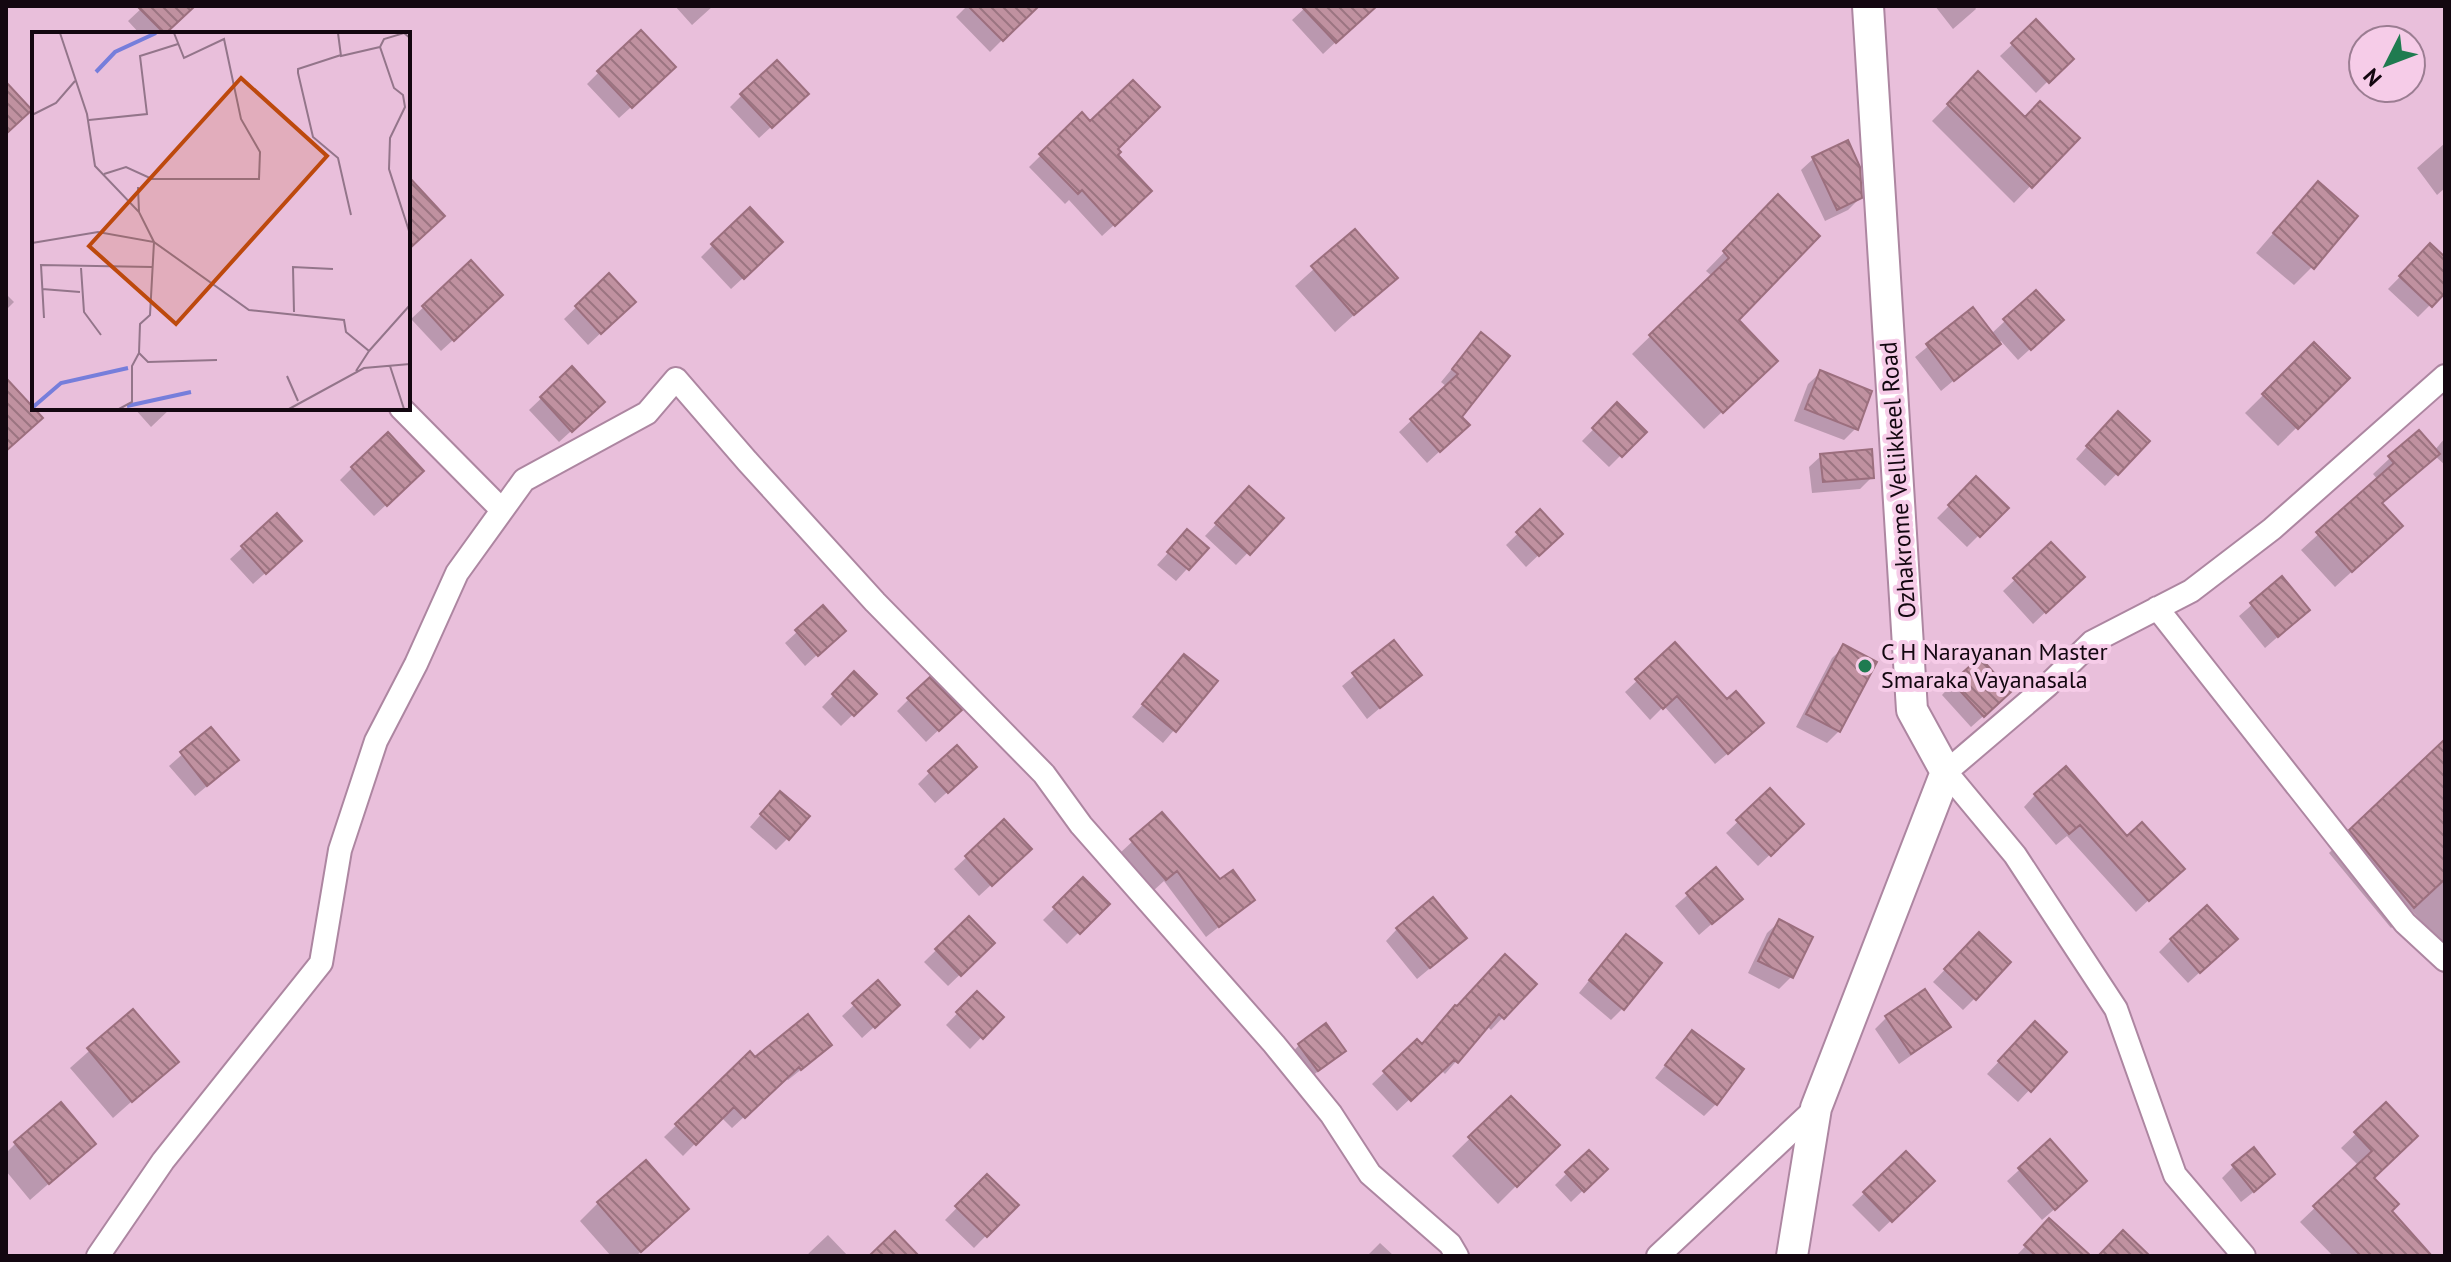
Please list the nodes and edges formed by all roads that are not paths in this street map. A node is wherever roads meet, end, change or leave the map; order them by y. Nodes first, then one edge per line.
1 (1868, 6) edge
2 (2445, 376) edge
3 (403, 410) edge
4 (502, 510) junction
5 (2157, 608) junction
6 (1946, 772) junction
7 (2445, 960) edge
8 (1816, 1108) junction
9 (98, 1256) edge
10 (1457, 1256) edge
11 (1658, 1256) edge
12 (1792, 1256) edge
13 (2244, 1256) edge

1 - 6 main road, Ozhakrome Vellikkeel Road
2 - 5 street
3 - 4 street
4 - 9 street
4 - 10 street
5 - 6 street
5 - 7 street
6 - 8 main road
6 - 13 street
8 - 11 street
8 - 12 main road

